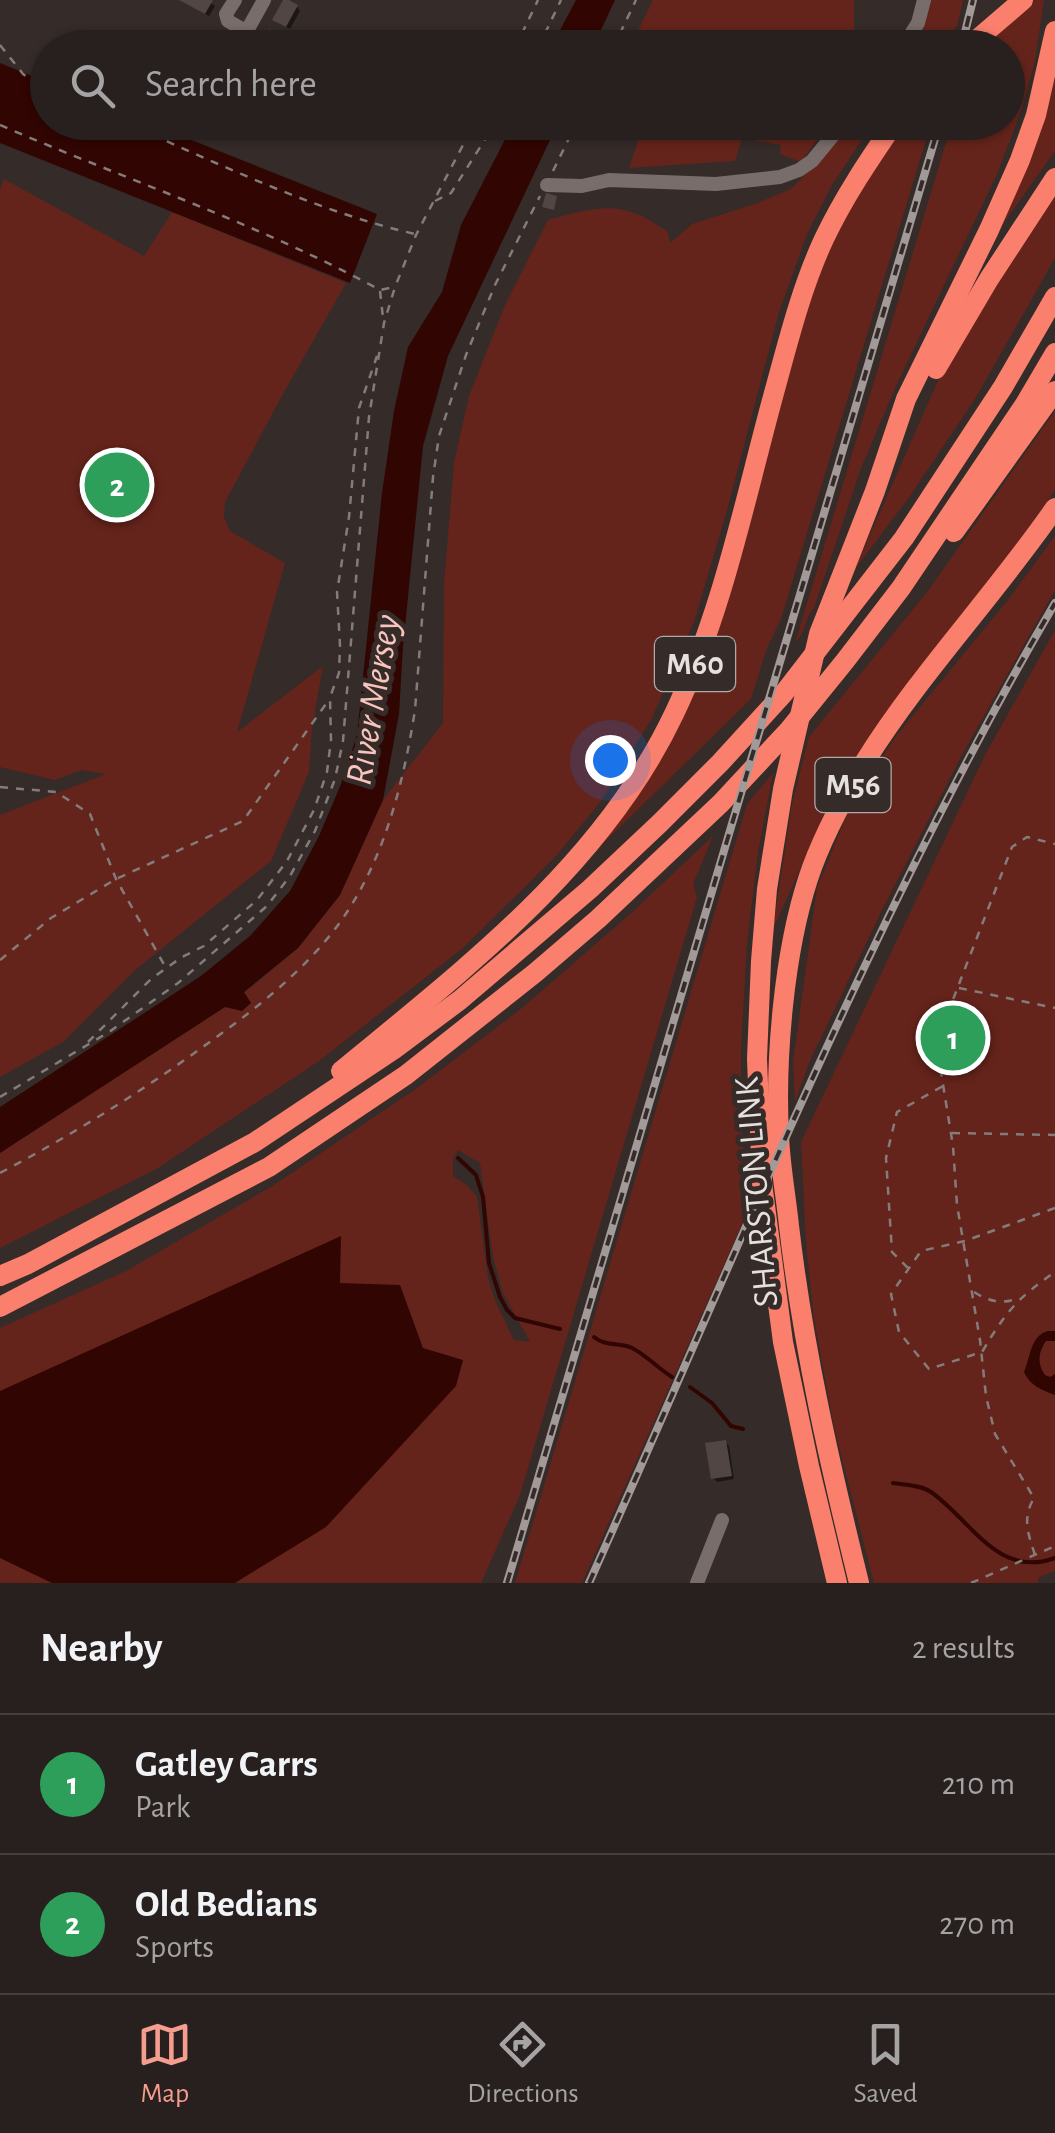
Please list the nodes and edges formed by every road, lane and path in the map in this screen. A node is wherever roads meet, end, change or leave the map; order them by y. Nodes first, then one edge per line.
1 (235, 0) edge
2 (264, 0) edge
3 (538, 0) edge
4 (561, 0) edge
5 (636, 0) edge
6 (924, 0) edge
7 (1023, 0) edge
8 (524, 30) edge
9 (547, 30) edge
10 (622, 30) edge
11 (914, 30) edge
12 (988, 30) edge
13 (1055, 32) edge
14 (0, 46) edge
15 (30, 79) edge
16 (0, 125) edge
17 (30, 137) edge
18 (37, 140) edge
19 (165, 140) edge
20 (466, 140) edge
21 (484, 140) edge
22 (567, 140) edge
23 (829, 140) edge
24 (883, 140) edge
25 (1055, 178) edge
26 (546, 185) junction
27 (434, 202) junction
28 (416, 234) junction
29 (395, 287) junction
30 (380, 290) junction
31 (1055, 298) edge
32 (384, 323) junction
33 (380, 345) junction
34 (1055, 352) edge
35 (1055, 391) edge
36 (874, 491) junction
37 (1055, 508) edge
38 (900, 588) junction
39 (330, 697) junction
40 (0, 788) edge
41 (1055, 844) edge
42 (116, 879) junction
43 (0, 960) edge
44 (166, 968) junction
45 (958, 987) junction
46 (1055, 1008) edge
47 (83, 1047) junction
48 (943, 1086) junction
49 (0, 1097) edge
50 (950, 1133) junction
51 (1055, 1136) edge
52 (254, 1142) junction
53 (0, 1173) edge
54 (1055, 1208) edge
55 (965, 1241) junction
56 (909, 1269) junction
57 (1055, 1272) edge
58 (0, 1276) edge
59 (973, 1291) junction
60 (1022, 1296) junction
61 (0, 1308) edge
62 (982, 1352) junction
63 (722, 1520) dead end
64 (1055, 1546) edge
65 (1035, 1555) junction
66 (697, 1583) edge
67 (837, 1583) edge
68 (860, 1583) edge
69 (971, 1583) edge

1 - 2 street
3 - 8 path
4 - 9 path
5 - 10 path
6 - 11 street
7 - 12 highway
13 - 36 highway, M56
14 - 15 path
16 - 17 path
18 - 30 path
19 - 28 path
20 - 27 path
21 - 27 path
22 - 26 path
23 - 26 street
24 - 52 highway, M60
25 - 36 highway
26 - 53 path
27 - 28 path
28 - 29 path
29 - 30 path
29 - 32 path
30 - 32 path
31 - 52 highway, M60
32 - 33 path
33 - 39 path
33 - 47 path
34 - 38 highway
35 - 38 highway
36 - 67 highway, SHARSTON LINK / M56
37 - 68 highway, SHARSTON LINK / M56
38 - 61 highway
39 - 42 path
39 - 44 path
40 - 42 path
41 - 45 path
42 - 43 path
42 - 44 path
44 - 47 path
45 - 46 path
45 - 48 path
47 - 49 path
48 - 50 path
48 - 56 path
50 - 51 path
50 - 55 path
52 - 58 highway, M60
54 - 55 path
55 - 56 path
55 - 59 path
56 - 62 path
57 - 60 path
59 - 60 path
59 - 62 path
60 - 62 path
62 - 65 path
63 - 66 street
64 - 65 path
65 - 69 path

